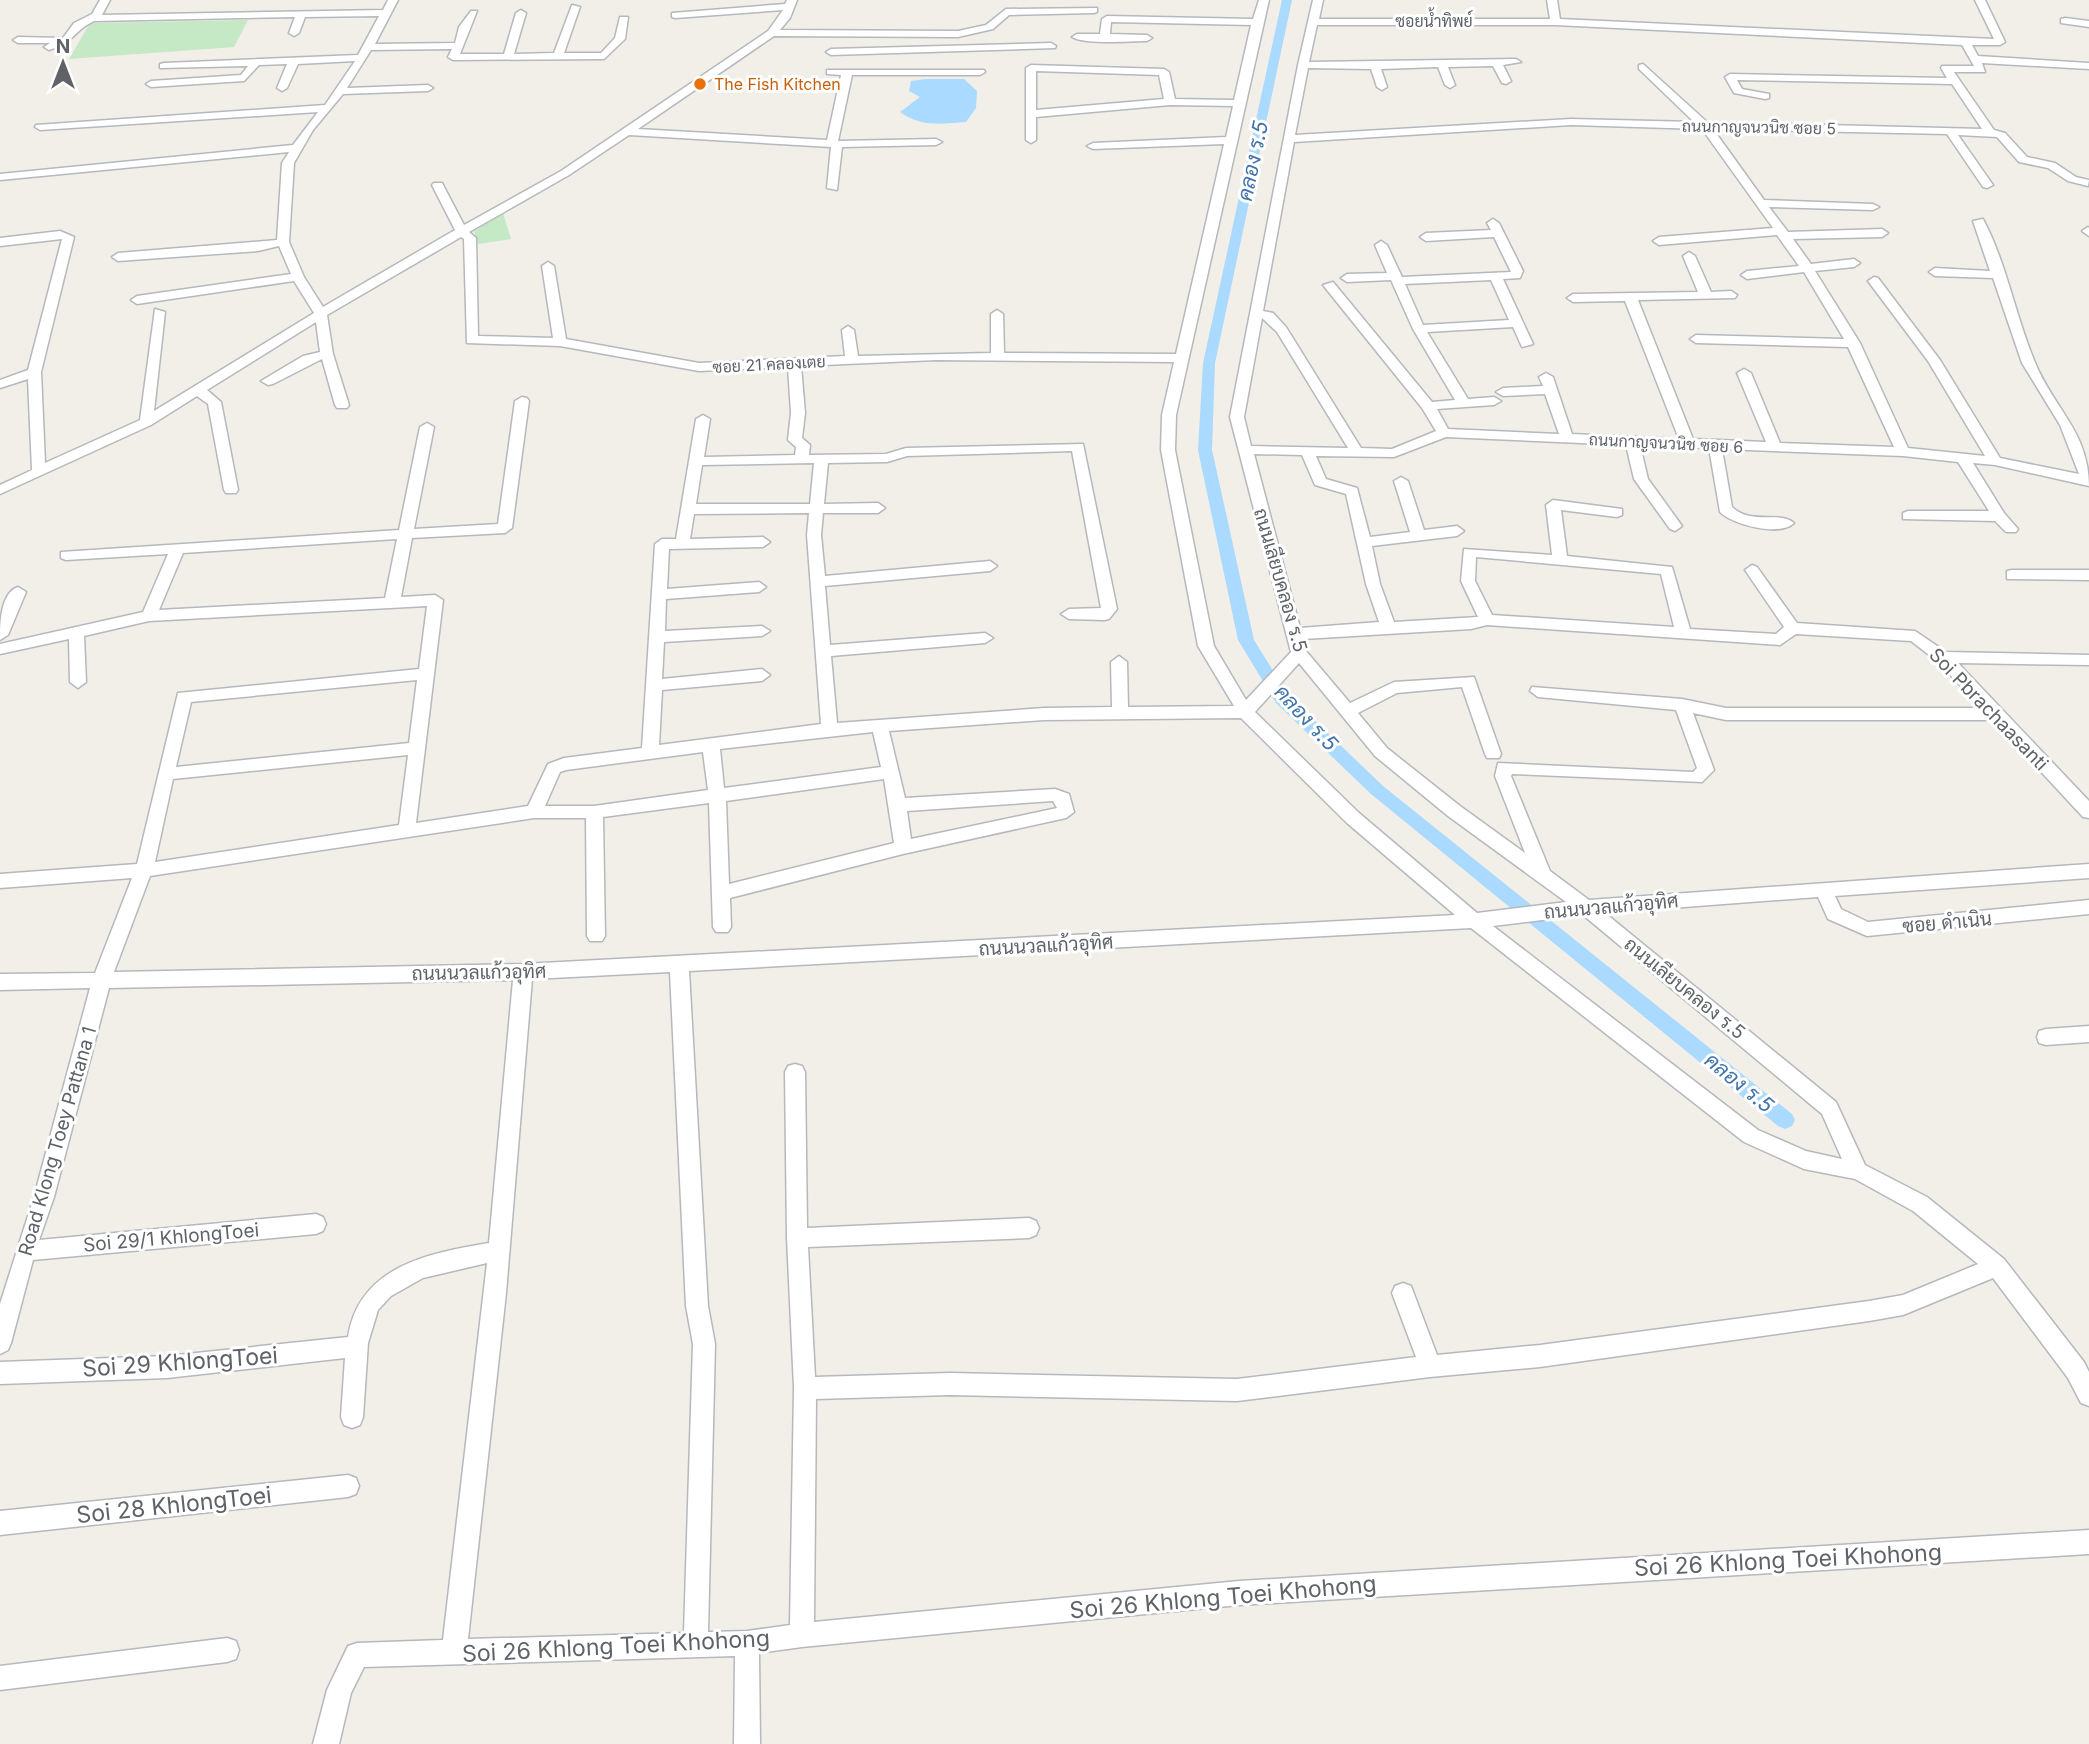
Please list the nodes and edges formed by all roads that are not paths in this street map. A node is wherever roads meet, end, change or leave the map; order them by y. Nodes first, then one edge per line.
1 (103, 0) edge
2 (393, 0) edge
3 (1264, 0) edge
4 (1318, 0) edge
5 (1552, 0) edge
6 (1980, 0) edge
7 (791, 3) edge
8 (575, 7) dead end
9 (1094, 9) dead end
10 (384, 13) junction
11 (474, 13) dead end
12 (521, 13) dead end
13 (301, 15) junction
14 (675, 15) dead end
15 (91, 18) junction
16 (624, 19) dead end
17 (2065, 21) dead end
18 (1256, 22) junction
19 (1314, 22) junction
20 (1555, 22) junction
21 (2089, 24) edge
22 (294, 33) dead end
23 (772, 33) junction
24 (906, 35) junction
25 (1077, 37) dead end
26 (1104, 38) junction
27 (1147, 38) dead end
28 (18, 40) dead end
29 (67, 40) junction
30 (1965, 42) junction
31 (459, 46) junction
32 (1051, 46) dead end
33 (49, 47) dead end
34 (368, 47) junction
35 (831, 52) dead end
36 (902, 53) junction
37 (508, 57) junction
38 (558, 57) junction
39 (362, 58) junction
40 (1975, 59) junction
41 (294, 60) junction
42 (257, 61) junction
43 (1516, 62) dead end
44 (1497, 63) junction
45 (1303, 65) junction
46 (1442, 65) junction
47 (164, 66) dead end
48 (1375, 66) junction
49 (2089, 66) edge
50 (1643, 67) dead end
51 (904, 68) dead end
52 (831, 72) dead end
53 (847, 72) junction
54 (980, 72) dead end
55 (1954, 81) junction
56 (1506, 82) dead end
57 (151, 84) dead end
58 (1450, 85) dead end
59 (1382, 87) dead end
60 (282, 88) dead end
61 (428, 88) dead end
62 (341, 90) junction
63 (1765, 96) dead end
64 (1170, 102) junction
65 (1240, 103) junction
66 (327, 108) junction
67 (1032, 114) junction
68 (40, 127) dead end
69 (1706, 127) junction
70 (624, 131) junction
71 (1950, 131) junction
72 (1990, 132) junction
73 (1290, 139) junction
74 (1031, 140) dead end
75 (1232, 140) junction
76 (936, 142) dead end
77 (834, 144) junction
78 (1093, 146) dead end
79 (296, 148) junction
80 (0, 177) edge
81 (2088, 183) edge
82 (438, 185) dead end
83 (1987, 185) dead end
84 (833, 188) dead end
85 (1762, 203) junction
86 (1872, 207) dead end
87 (1979, 221) dead end
88 (462, 232) junction
89 (1783, 233) junction
90 (1882, 233) dead end
91 (1426, 237) dead end
92 (1659, 241) dead end
93 (0, 242) edge
94 (283, 242) junction
95 (1381, 245) dead end
96 (1689, 256) dead end
97 (118, 257) dead end
98 (1854, 263) dead end
99 (548, 266) dead end
100 (1807, 268) junction
101 (1935, 272) dead end
102 (1747, 275) dead end
103 (1999, 275) junction
104 (298, 277) junction
105 (1348, 278) dead end
106 (1496, 278) junction
107 (1396, 279) junction
108 (1874, 281) dead end
109 (1329, 285) dead end
110 (1706, 295) junction
111 (1731, 295) dead end
112 (1630, 297) junction
113 (1573, 298) dead end
114 (137, 300) dead end
115 (159, 312) dead end
116 (1257, 313) junction
117 (321, 314) junction
118 (996, 314) dead end
119 (1518, 323) junction
120 (1419, 329) junction
121 (848, 330) dead end
122 (1696, 339) dead end
123 (560, 342) junction
124 (1854, 343) junction
125 (1527, 344) dead end
126 (327, 354) junction
127 (998, 356) junction
128 (1181, 359) junction
129 (852, 360) junction
130 (794, 362) junction
131 (34, 372) junction
132 (1744, 373) dead end
133 (268, 381) dead end
134 (0, 384) edge
135 (198, 390) junction
136 (522, 401) dead end
137 (1462, 402) junction
138 (342, 405) dead end
139 (1428, 407) junction
140 (703, 419) dead end
141 (146, 422) junction
142 (427, 427) dead end
143 (1444, 433) junction
144 (1567, 439) junction
145 (1632, 442) junction
146 (1688, 444) junction
147 (1715, 445) junction
148 (1775, 448) junction
149 (1245, 450) junction
150 (1308, 452) junction
151 (1357, 452) junction
152 (1903, 452) junction
153 (1963, 458) junction
154 (802, 459) junction
155 (821, 459) junction
156 (696, 461) junction
157 (1995, 461) junction
158 (39, 473) junction
159 (2088, 480) edge
160 (1401, 481) dead end
161 (231, 490) dead end
162 (0, 491) edge
163 (817, 508) junction
164 (878, 508) dead end
165 (688, 509) junction
166 (1617, 512) dead end
167 (1908, 516) dead end
168 (1999, 516) junction
169 (1787, 523) dead end
170 (1675, 526) dead end
171 (2011, 528) dead end
172 (1457, 531) dead end
173 (406, 534) junction
174 (1419, 536) junction
175 (763, 542) dead end
176 (1364, 542) junction
177 (682, 544) junction
178 (178, 548) junction
179 (66, 555) dead end
180 (1559, 559) junction
181 (990, 566) dead end
182 (1752, 570) dead end
183 (2012, 575) dead end
184 (2089, 575) edge
185 (817, 582) junction
186 (759, 587) dead end
187 (18, 592) dead end
188 (659, 595) junction
189 (393, 603) junction
190 (1069, 614) dead end
191 (149, 616) junction
192 (1487, 620) junction
193 (1388, 627) junction
194 (1792, 628) junction
195 (762, 631) dead end
196 (76, 632) junction
197 (1683, 632) junction
198 (1294, 634) junction
199 (0, 635) edge
200 (657, 637) junction
201 (985, 638) dead end
202 (0, 649) edge
203 (821, 651) junction
204 (1299, 653) junction
205 (1944, 657) junction
206 (2089, 660) edge
207 (1119, 662) dead end
208 (426, 674) junction
209 (762, 676) dead end
210 (78, 682) dead end
211 (654, 685) junction
212 (1538, 691) dead end
213 (1682, 705) junction
214 (1348, 711) junction
215 (1245, 712) junction
216 (1120, 714) junction
217 (1995, 714) junction
218 (880, 727) junction
219 (829, 729) junction
220 (711, 747) junction
221 (417, 748) junction
222 (650, 752) junction
223 (1493, 754) dead end
224 (891, 772) junction
225 (165, 774) junction
226 (717, 796) junction
227 (898, 805) junction
228 (534, 812) junction
229 (594, 812) junction
230 (2089, 812) edge
231 (407, 829) junction
232 (903, 847) junction
233 (144, 870) junction
234 (2089, 872) edge
235 (1542, 874) junction
236 (0, 881) edge
237 (1823, 890) junction
238 (721, 893) junction
239 (1586, 907) junction
240 (2089, 907) edge
241 (1474, 921) junction
242 (722, 927) dead end
243 (596, 936) dead end
244 (679, 964) junction
245 (523, 972) junction
246 (102, 979) junction
247 (0, 982) edge
248 (2089, 1034) edge
249 (2046, 1037) dead end
250 (795, 1072) dead end
251 (1858, 1171) junction
252 (316, 1224) dead end
253 (1029, 1228) dead end
254 (797, 1238) junction
255 (25, 1251) junction
256 (497, 1251) junction
257 (1997, 1266) junction
258 (1404, 1293) dead end
259 (0, 1343) edge
260 (359, 1346) junction
261 (1430, 1366) junction
262 (2082, 1370) edge
263 (0, 1373) edge
264 (805, 1388) junction
265 (2089, 1395) edge
266 (352, 1417) dead end
267 (348, 1486) dead end
268 (0, 1523) edge
269 (2089, 1542) edge
270 (802, 1635) junction
271 (696, 1643) junction
272 (747, 1643) junction
273 (227, 1650) dead end
274 (454, 1654) junction
275 (0, 1678) edge
276 (326, 1744) edge
277 (747, 1744) edge

1 - 15 street
2 - 10 street
3 - 18 street
4 - 19 street, ถนนเลียบคลอง ร.5
5 - 20 street
6 - 30 street, ซอยน้ำทิพย์
7 - 14 street
7 - 23 street
8 - 38 street
9 - 24 street
10 - 13 street
10 - 34 street
11 - 31 street
12 - 37 street
13 - 15 street
13 - 22 street
15 - 29 street
16 - 38 street
17 - 21 street
18 - 26 street
18 - 65 street
19 - 20 street, ซอยน้ำทิพย์
19 - 45 street, ถนนเลียบคลอง ร.5
20 - 30 street, ซอยน้ำทิพย์
23 - 24 street
23 - 70 street
24 - 36 street
25 - 26 street
26 - 27 street
28 - 29 street
29 - 33 street
30 - 40 street
31 - 34 street
31 - 37 street
32 - 36 street
34 - 39 street
35 - 36 street
36 - 51 street
37 - 38 street
39 - 41 street
39 - 62 street
40 - 49 street
40 - 55 street
41 - 42 street
41 - 60 street
42 - 47 street
42 - 57 street
43 - 44 street
44 - 46 street
44 - 56 street
45 - 48 street
45 - 73 street, ถนนเลียบคลอง ร.5
46 - 48 street
46 - 58 street
48 - 59 street
50 - 69 street
52 - 53 street
53 - 54 street
53 - 77 street
55 - 63 street
55 - 72 street
61 - 62 street
62 - 66 street
64 - 65 street
64 - 67 street
64 - 67 street
65 - 75 street
66 - 68 street
66 - 79 street
67 - 74 street
69 - 71 street, ถนนกาญจนวนิช ซอย 5
69 - 73 street, ถนนกาญจนวนิช ซอย 5
69 - 85 street
70 - 77 street
70 - 88 street
71 - 72 street, ถนนกาญจนวนิช ซอย 5
71 - 83 street
72 - 81 street
73 - 116 street, ถนนเลียบคลอง ร.5
75 - 78 street
75 - 128 street
76 - 77 street
77 - 84 street
79 - 80 street
79 - 94 street
82 - 88 street
85 - 86 street
85 - 89 street
87 - 103 street
88 - 117 street
88 - 123 street, ซอย 21 คลองเตย
89 - 90 street
89 - 92 street
89 - 100 street
91 - 106 street
93 - 131 street
94 - 97 street
94 - 104 street
95 - 107 street
96 - 110 street
98 - 100 street
99 - 123 street
100 - 102 street
100 - 124 street
101 - 103 street
103 - 159 street
104 - 114 street
104 - 117 street
105 - 107 street
106 - 107 street
106 - 119 street
107 - 120 street
108 - 157 street
109 - 139 street
110 - 111 street
110 - 112 street
112 - 113 street
112 - 146 street
115 - 141 street
116 - 149 street, ถนนเลียบคลอง ร.5
116 - 151 street
117 - 126 street
117 - 135 street
118 - 127 street
119 - 120 street
119 - 125 street
120 - 137 street
121 - 129 street
122 - 124 street
123 - 130 street, ซอย 21 คลองเตย
124 - 152 street
126 - 133 street
126 - 138 street
127 - 128 street, ซอย 21 คลองเตย
127 - 129 street, ซอย 21 คลองเตย
128 - 215 street
129 - 130 street, ซอย 21 คลองเตย
130 - 154 street
131 - 134 street
131 - 158 street
132 - 148 street
135 - 141 street
135 - 161 street
136 - 173 street
137 - 139 street
137 - 144 street
139 - 143 street
140 - 156 street
141 - 158 street
142 - 173 street
143 - 144 street, ถนนกาญจนวนิช ซอย 6
143 - 151 street, ถนนกาญจนวนิช ซอย 6
144 - 145 street, ถนนกาญจนวนิช ซอย 6
145 - 146 street, ถนนกาญจนวนิช ซอย 6
145 - 170 street
146 - 147 street, ถนนกาญจนวนิช ซอย 6
147 - 148 street, ถนนกาญจนวนิช ซอย 6
147 - 169 street
148 - 152 street, ถนนกาญจนวนิช ซอย 6
149 - 150 street, ถนนกาญจนวนิช ซอย 6
149 - 198 street, ถนนเลียบคลอง ร.5
150 - 151 street, ถนนกาญจนวนิช ซอย 6
150 - 176 street
152 - 153 street, ถนนกาญจนวนิช ซอย 6
153 - 157 street, ถนนกาญจนวนิช ซอย 6
153 - 168 street
154 - 155 street
154 - 156 street
155 - 163 street
155 - 190 street
156 - 165 street
157 - 159 street, ถนนกาญจนวนิช ซอย 6
158 - 162 street
160 - 174 street
163 - 164 street
163 - 165 street
163 - 185 street
165 - 177 street
166 - 180 street
167 - 168 street
168 - 171 street
172 - 174 street
173 - 178 street
173 - 189 street
174 - 176 street
175 - 177 street
176 - 193 street
177 - 188 street
178 - 179 street
178 - 191 street
180 - 192 street
180 - 197 street
181 - 185 street
182 - 194 street
183 - 184 street
185 - 203 street
186 - 188 street
187 - 199 street
188 - 200 street
189 - 191 street
189 - 208 street
191 - 196 street
192 - 193 street
192 - 197 street
193 - 198 street
194 - 197 street
194 - 205 street, Soi Pbrachaasanti
195 - 200 street
196 - 202 street
196 - 210 street
198 - 204 street, ถนนเลียบคลอง ร.5
200 - 211 street
201 - 203 street
203 - 219 street
204 - 214 street, ถนนเลียบคลอง ร.5
204 - 215 street
205 - 206 street
205 - 217 street, Soi Pbrachaasanti
207 - 216 street
208 - 221 street
208 - 225 street, Road Klong Toey Pattana 1
209 - 211 street
211 - 222 street
212 - 213 street
213 - 217 street
213 - 235 street
214 - 223 street
214 - 235 street, ถนนเลียบคลอง ร.5
215 - 216 street
215 - 241 street
216 - 218 street
217 - 230 street, Soi Pbrachaasanti
218 - 219 street
218 - 224 street
219 - 220 street
220 - 222 street
220 - 226 street
221 - 225 street
221 - 231 street
222 - 228 street
224 - 226 street
224 - 227 street
225 - 233 street, Road Klong Toey Pattana 1
226 - 229 street
226 - 238 street
227 - 232 street
227 - 232 street
228 - 229 street
228 - 231 street
229 - 243 street
231 - 233 street
232 - 238 street
233 - 236 street
233 - 246 street, Road Klong Toey Pattana 1
234 - 237 street, ถนนนวลแก้วอุทิศ
235 - 239 street, ถนนเลียบคลอง ร.5
237 - 239 street, ถนนนวลแก้วอุทิศ
237 - 240 street, ซอย ดำเนิน
238 - 242 street
239 - 241 street, ถนนนวลแก้วอุทิศ
239 - 251 street, ถนนเลียบคลอง ร.5
241 - 244 street, ถนนนวลแก้วอุทิศ
241 - 251 street
244 - 245 street, ถนนนวลแก้วอุทิศ
244 - 271 street
245 - 246 street, ถนนนวลแก้วอุทิศ
245 - 256 street
246 - 247 street, ถนนนวลแก้วอุทิศ
246 - 255 street, Road Klong Toey Pattana 1
248 - 249 street
250 - 254 street
251 - 257 street
252 - 255 street, Soi 29/1 KhlongToei
253 - 254 street
254 - 264 street
255 - 259 street, Road Klong Toey Pattana 1
256 - 260 street
256 - 274 street
257 - 261 street
257 - 262 street
258 - 261 street
260 - 263 street, Soi 29 KhlongToei
260 - 266 street
261 - 264 street
262 - 265 street
264 - 270 street
267 - 268 street, Soi 28 KhlongToei
269 - 270 street, Soi 26 Khlong Toei Khohong
270 - 272 street, Soi 26 Khlong Toei Khohong
271 - 272 street, Soi 26 Khlong Toei Khohong
271 - 274 street, Soi 26 Khlong Toei Khohong
272 - 277 street
273 - 275 street
274 - 276 street, Soi 26 Khlong Toei Khohong

